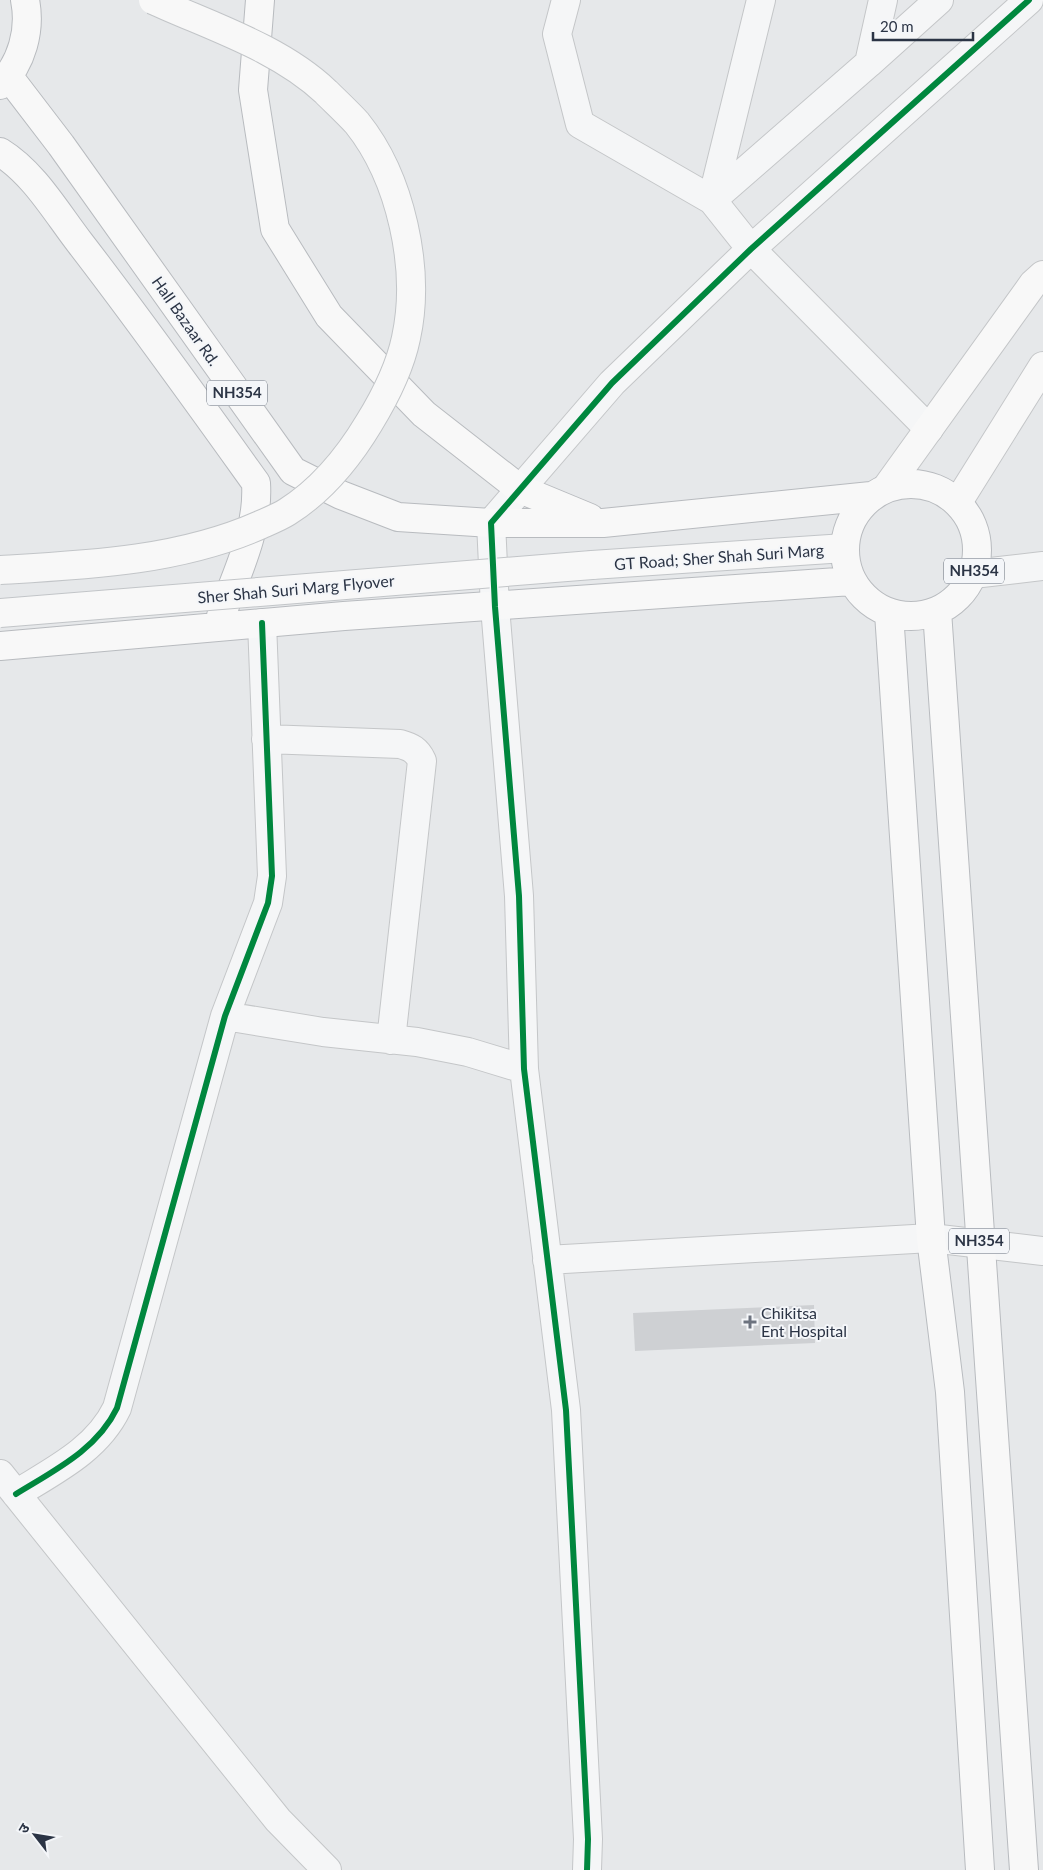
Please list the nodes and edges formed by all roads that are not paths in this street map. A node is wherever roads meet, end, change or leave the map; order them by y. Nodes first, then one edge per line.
1 (25, 0) edge
2 (153, 0) edge
3 (260, 0) edge
4 (566, 0) edge
5 (761, 0) edge
6 (883, 0) edge
7 (939, 0) edge
8 (1029, 0) edge
9 (869, 63) junction
10 (4, 81) edge
11 (5, 156) edge
12 (712, 200) junction
13 (751, 249) junction
14 (1043, 275) edge
15 (1043, 366) edge
16 (929, 429) junction
17 (520, 489) junction
18 (879, 492) junction
19 (958, 502) junction
20 (491, 523) junction
21 (603, 524) junction
22 (845, 548) junction
23 (592, 565) joint
24 (1043, 566) edge
25 (0, 570) edge
26 (973, 574) junction
27 (852, 581) junction
28 (495, 608) junction
29 (937, 611) junction
30 (0, 613) edge
31 (889, 613) junction
32 (262, 623) junction
33 (218, 627) junction
34 (0, 646) edge
35 (266, 739) junction
36 (225, 1016) junction
37 (391, 1040) junction
38 (524, 1068) junction
39 (931, 1238) junction
40 (979, 1242) junction
41 (1043, 1251) edge
42 (547, 1260) junction
43 (8, 1484) edge
44 (327, 1870) edge
45 (587, 1870) edge
46 (980, 1870) edge
47 (1024, 1870) edge

1 - 10 main road, NH354
2 - 25 main road, bridge
3 - 17 main road
4 - 12 street
5 - 12 street
6 - 9 street
7 - 9 street
8 - 13 street
9 - 12 street
10 - 20 main road, Hall Bazaar Rd. / NH354
11 - 33 main road
12 - 13 street
13 - 16 street
13 - 17 street
14 - 16 main road
15 - 19 main road
16 - 18 main road
17 - 20 street
17 - 21 main road
18 - 19 main road, NH354
18 - 21 main road, NH354
18 - 22 main road, NH354
19 - 26 main road, NH354
20 - 21 main road, NH354
20 - 28 street
22 - 23 main road, GT Road; Sher Shah Suri Marg
22 - 27 main road, NH354
23 - 30 main road, Sher Shah Suri Marg Flyover, bridge
24 - 26 street
26 - 29 main road, NH354
27 - 28 main road
27 - 31 main road, NH354
28 - 32 main road
28 - 38 street
29 - 31 main road, NH354
29 - 40 main road, NH354
31 - 39 main road, NH354
32 - 33 main road
32 - 35 street
33 - 34 main road
35 - 36 street
35 - 37 street
36 - 37 street
36 - 43 street
37 - 38 street
38 - 42 street
39 - 40 street
39 - 42 street
39 - 46 main road, NH354
40 - 41 street
40 - 47 main road, NH354
42 - 45 street
43 - 44 street

